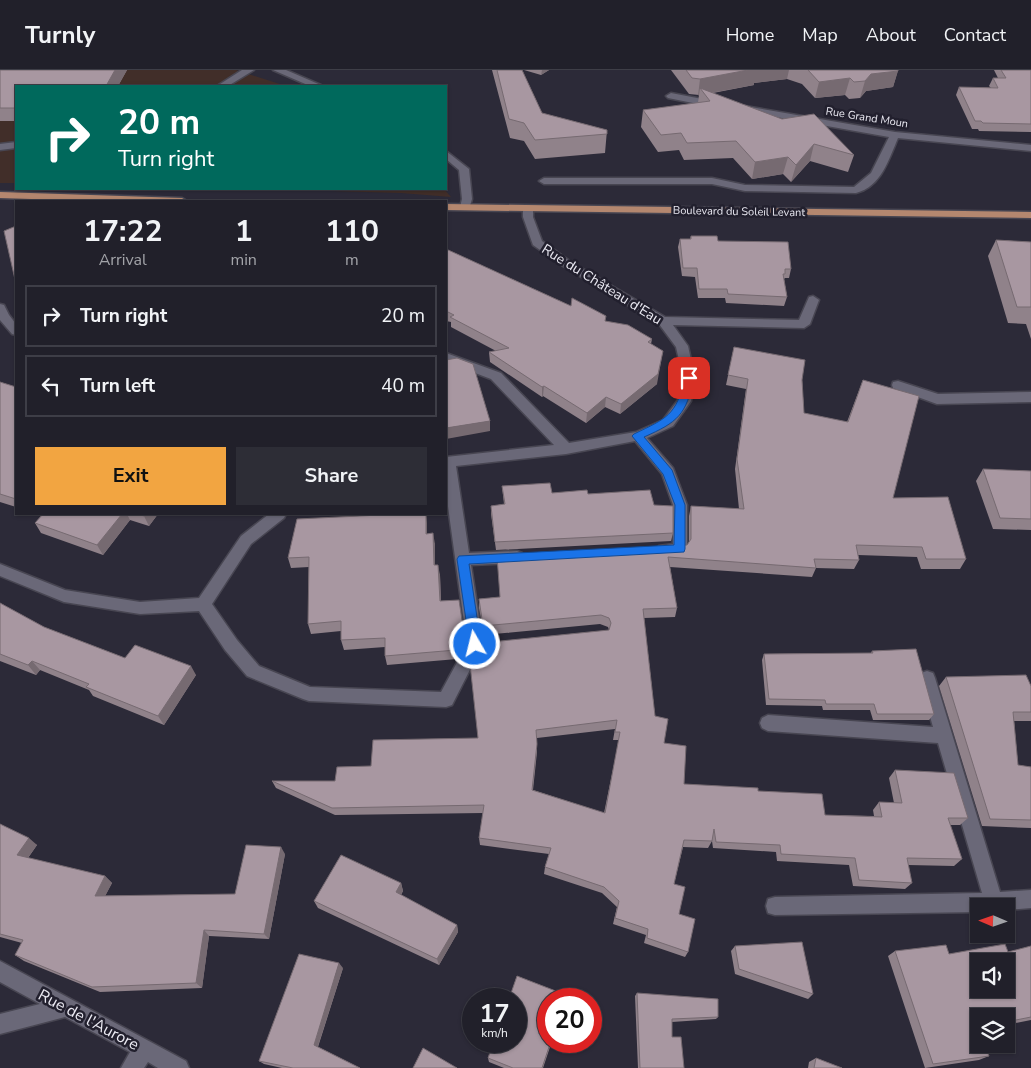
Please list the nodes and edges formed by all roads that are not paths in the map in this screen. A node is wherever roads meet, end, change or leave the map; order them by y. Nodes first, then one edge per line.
1 (249, 70) edge
2 (278, 70) edge
3 (224, 85) edge
4 (316, 85) edge
5 (670, 96) dead end
6 (894, 135) junction
7 (15, 145) edge
8 (0, 147) edge
9 (1031, 148) edge
10 (447, 155) edge
11 (544, 181) dead end
12 (0, 195) edge
13 (152, 200) edge
14 (447, 207) edge
15 (465, 207) junction
16 (528, 209) junction
17 (1031, 215) edge
18 (813, 300) dead end
19 (0, 308) edge
20 (664, 321) junction
21 (15, 330) edge
22 (447, 357) edge
23 (898, 385) dead end
24 (1031, 397) edge
25 (638, 436) junction
26 (566, 449) junction
27 (448, 462) edge
28 (278, 515) edge
29 (650, 551) edge
30 (532, 556) edge
31 (463, 559) junction
32 (0, 570) edge
33 (203, 604) junction
34 (494, 642) edge
35 (475, 644) junction
36 (927, 678) dead end
37 (768, 723) dead end
38 (944, 736) junction
39 (993, 898) edge
40 (1031, 899) edge
41 (1015, 900) edge
42 (970, 902) edge
43 (775, 906) dead end
44 (0, 971) edge
45 (67, 1007) junction
46 (0, 1024) edge
47 (145, 1049) junction
48 (131, 1068) edge
49 (179, 1068) edge

1 - 3 street
2 - 4 street
5 - 6 street, Rue Grand Moun
6 - 9 street, Rue Grand Moun
6 - 11 street
7 - 8 street
10 - 15 street
12 - 13 main road
14 - 15 main road, Boulevard du Soleil Levant
15 - 16 main road, Boulevard du Soleil Levant
16 - 17 main road, Boulevard du Soleil Levant
16 - 20 street, Rue du Château d'Eau
18 - 20 street
19 - 21 street
20 - 25 street, Rue du Château d'Eau
22 - 26 street
23 - 24 street
25 - 26 street, Rue du Château d'Eau
25 - 29 street
26 - 27 street, Rue du Château d'Eau
27 - 31 street
28 - 33 street
30 - 31 street
31 - 35 street
32 - 33 street
33 - 35 street
34 - 35 street
36 - 38 street
37 - 38 street
38 - 39 street
40 - 41 street
42 - 43 street
44 - 45 street, Rue de l'Aurore
45 - 46 street
45 - 47 street, Rue de l'Aurore
47 - 48 street
47 - 49 street, Rue de l'Aurore

